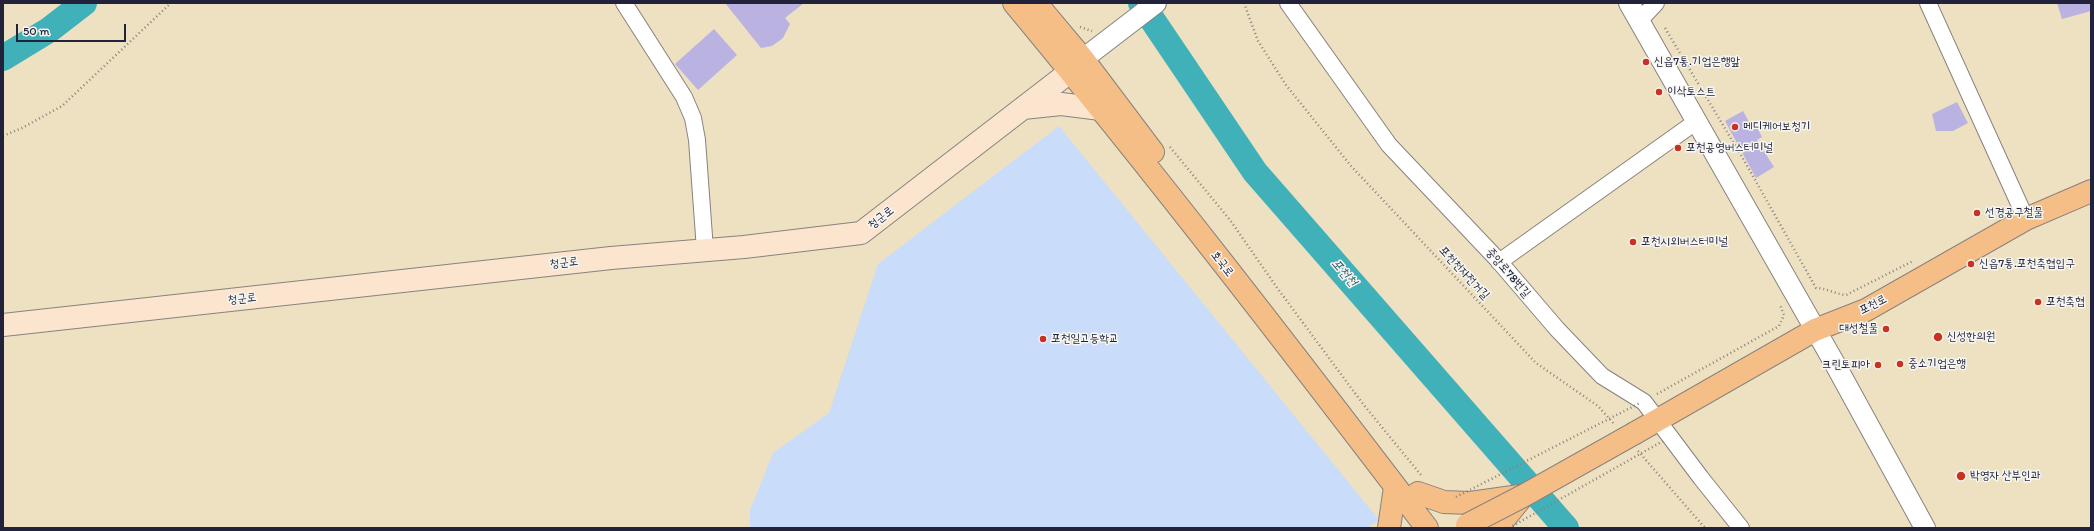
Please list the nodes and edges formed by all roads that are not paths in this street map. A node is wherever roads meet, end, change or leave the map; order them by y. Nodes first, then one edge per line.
1 (624, 3) edge
2 (1014, 3) edge
3 (1036, 3) edge
4 (1156, 3) edge
5 (1288, 3) edge
6 (1629, 3) edge
7 (1656, 3) edge
8 (1928, 3) edge
9 (1639, 21) junction
10 (1084, 59) junction
11 (1022, 108) junction
12 (1101, 109) junction
13 (1697, 121) junction
14 (2091, 191) edge
15 (2026, 219) junction
16 (704, 250) junction
17 (1499, 262) junction
18 (3, 325) edge
19 (1816, 330) junction
20 (1657, 419) junction
21 (1396, 487) junction
22 (1422, 487) junction
23 (1523, 496) junction
24 (1463, 526) edge
25 (1389, 528) edge
26 (1427, 528) edge
27 (1444, 528) edge
28 (1497, 528) edge
29 (1741, 528) edge
30 (1925, 528) edge

1 - 16 street
2 - 10 main road, 호국로
3 - 10 main road, 호국로
4 - 10 street
5 - 17 street, 중앙로78번길
6 - 9 street
7 - 9 street
8 - 15 street
9 - 13 street
10 - 11 main road, 청군로
10 - 12 main road, 호국로
10 - 22 main road, 호국로
11 - 12 main road
11 - 16 main road, 청군로
12 - 21 main road, 호국로
13 - 17 street
13 - 19 street
14 - 15 main road, 포천로
15 - 19 main road, 포천로
16 - 18 main road, 청군로
17 - 20 street, 중앙로78번길
19 - 20 main road, 포천로
19 - 30 street
20 - 23 main road, 포천로, bridge
20 - 29 street, 중앙로78번길
21 - 25 main road
21 - 26 main road, 호국로
22 - 23 main road
22 - 27 main road, 호국로
23 - 24 main road, 포천로, bridge
23 - 28 main road

